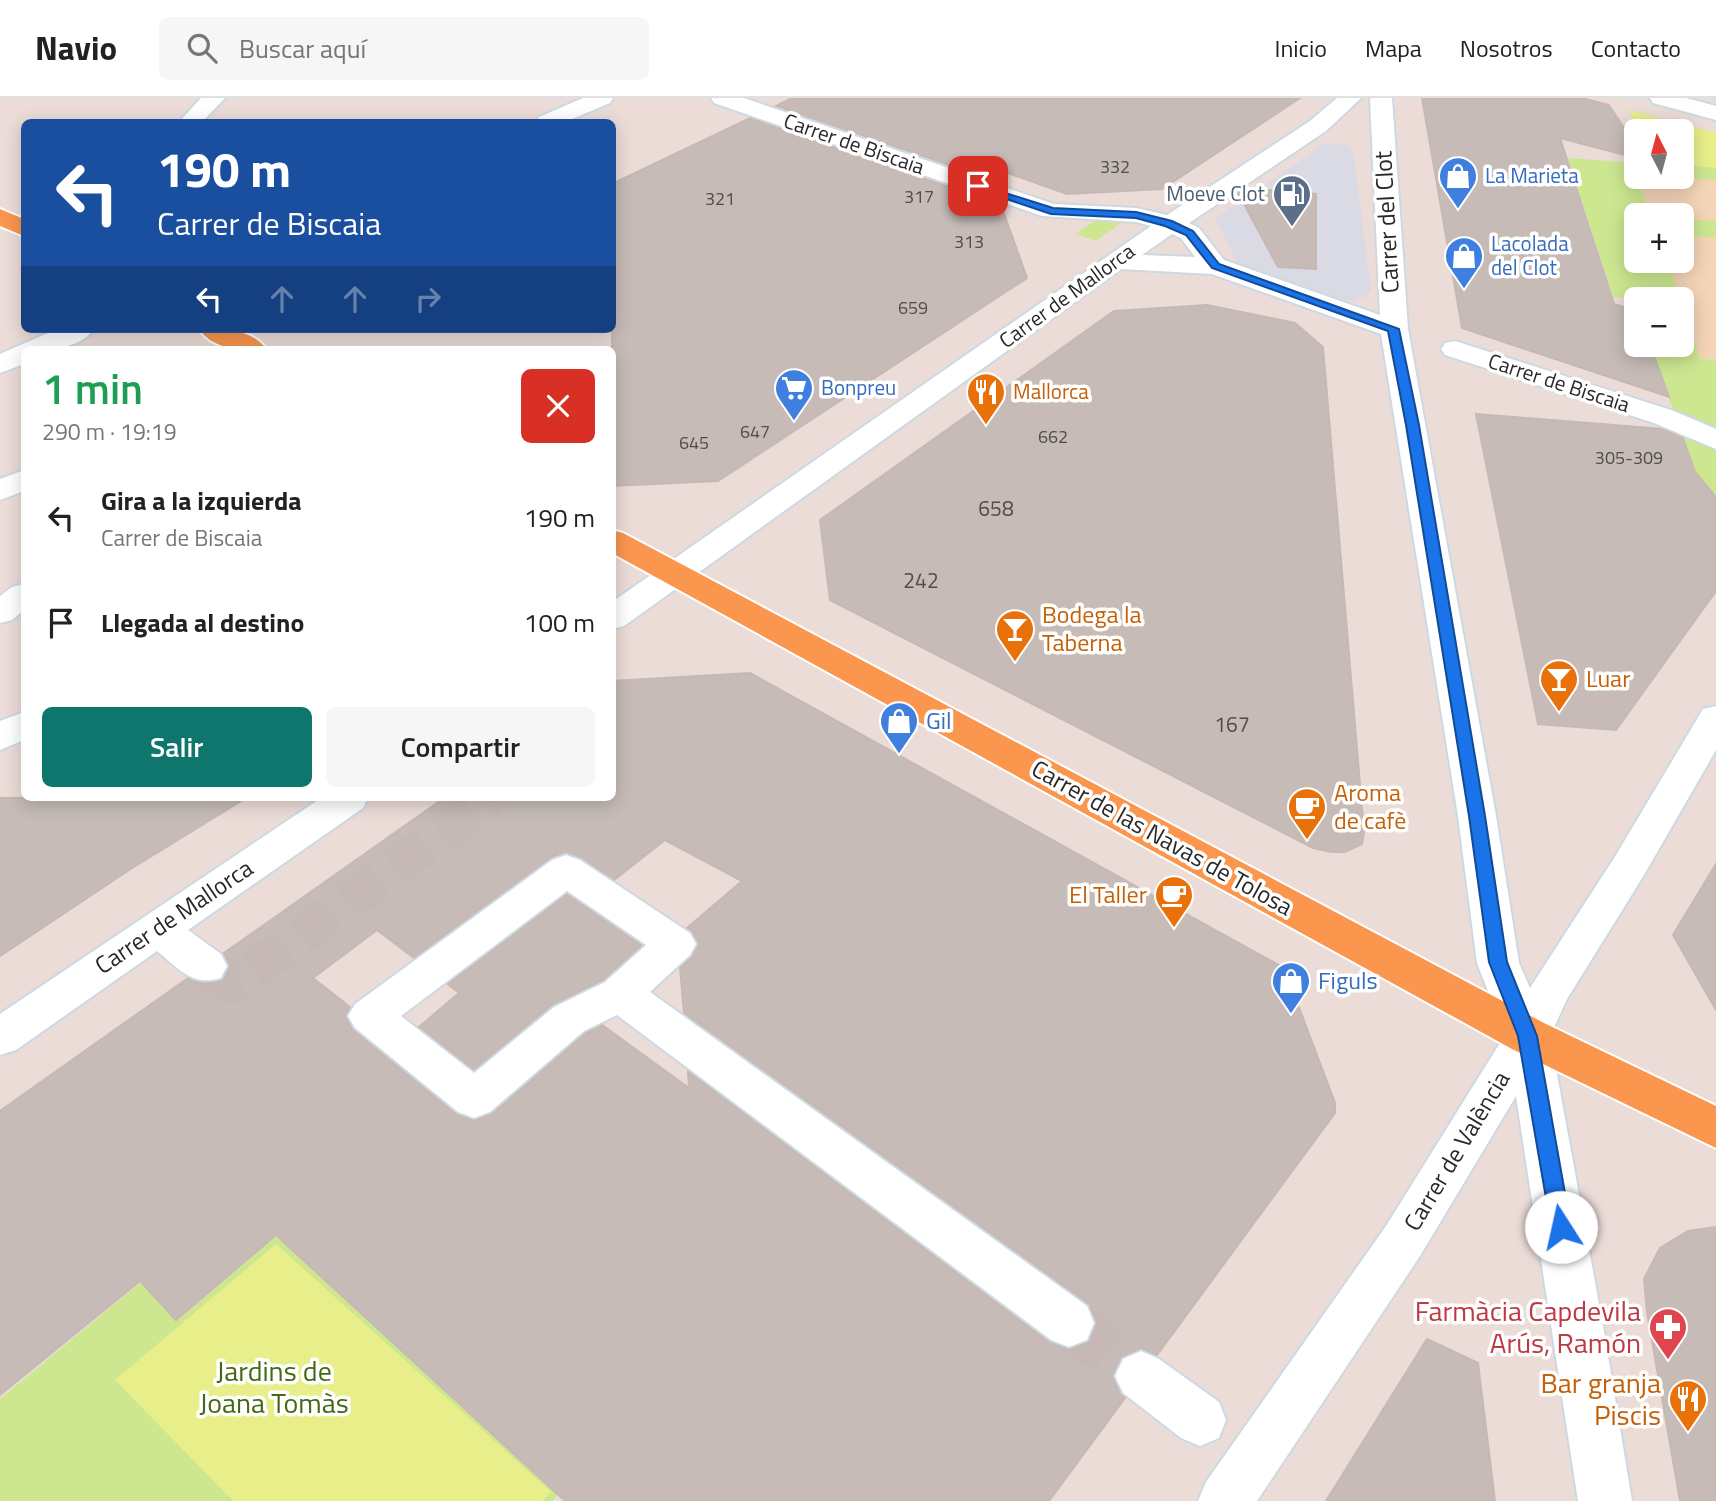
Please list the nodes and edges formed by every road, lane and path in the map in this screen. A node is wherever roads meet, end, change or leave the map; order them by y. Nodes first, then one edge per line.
1 (214, 98) edge
2 (602, 98) edge
3 (722, 98) edge
4 (1350, 98) edge
5 (1381, 98) edge
6 (1670, 100) edge
7 (1716, 113) edge
8 (193, 119) edge
9 (554, 119) edge
10 (0, 216) edge
11 (1169, 223) junction
12 (21, 227) edge
13 (1115, 261) junction
14 (1215, 266) junction
15 (1394, 329) junction
16 (71, 333) edge
17 (221, 333) edge
18 (42, 346) edge
19 (245, 346) edge
20 (1455, 349) dead end
21 (21, 355) edge
22 (0, 364) edge
23 (1716, 440) edge
24 (21, 480) edge
25 (0, 491) edge
26 (616, 542) edge
27 (677, 574) junction
28 (21, 596) edge
29 (0, 612) edge
30 (616, 615) edge
31 (21, 726) edge
32 (1706, 734) edge
33 (0, 737) edge
34 (345, 801) edge
35 (157, 929) junction
36 (206, 966) tunnel mouth
37 (620, 994) junction
38 (1528, 1036) junction
39 (0, 1037) edge
40 (1716, 1128) edge
41 (1069, 1323) tunnel mouth
42 (1141, 1376) tunnel mouth
43 (1200, 1420) dead end
44 (1225, 1501) edge
45 (1605, 1501) edge

1 - 8 street
2 - 9 street
3 - 11 street, Carrer de Biscaia
4 - 11 street, Carrer de Mallorca
5 - 15 street, Carrer del Clot
6 - 7 street
10 - 12 main road
11 - 13 street, Carrer de Mallorca
11 - 14 street, Carrer de Biscaia
13 - 14 street
13 - 27 street, Carrer de Mallorca
14 - 15 street
15 - 38 street, Carrer del Clot
16 - 18 street
17 - 19 main road
20 - 23 street, Carrer de Biscaia
21 - 22 street
24 - 25 street
26 - 27 main road, Carrer de las Navas de Tolosa
27 - 30 street, Carrer de Mallorca
27 - 38 main road, Carrer de las Navas de Tolosa
28 - 29 street
31 - 33 street
32 - 38 street, Carrer de València
34 - 35 street, Carrer de Mallorca
35 - 36 street
35 - 39 street, Carrer de Mallorca
37 - 37 street
37 - 41 street
38 - 40 main road, Carrer de las Navas de Tolosa
38 - 44 street, Carrer de València
38 - 45 street, Carrer del Clot
42 - 43 street

